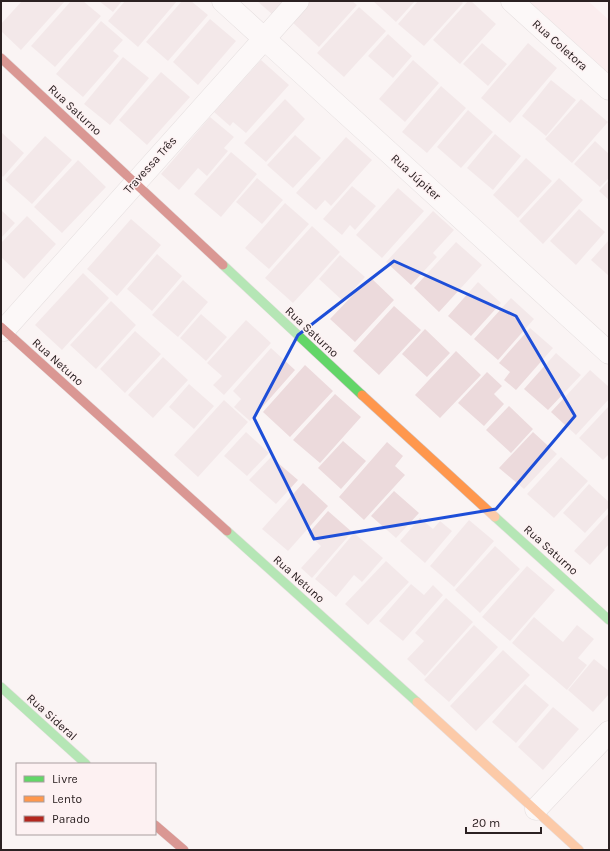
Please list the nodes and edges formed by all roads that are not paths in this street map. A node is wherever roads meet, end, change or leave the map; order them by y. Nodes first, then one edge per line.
1 (223, 1) edge
2 (298, 1) edge
3 (512, 1) edge
4 (264, 39) junction
5 (1, 58) edge
6 (609, 89) edge
7 (135, 181) junction
8 (3, 329) edge
9 (609, 353) edge
10 (609, 620) edge
11 (1, 687) edge
12 (609, 732) edge
13 (85, 763) edge
14 (536, 809) junction
15 (156, 826) edge
16 (176, 848) edge
17 (579, 850) edge

1 - 4 street, Rua Júpiter
2 - 4 street, Travessa Três
3 - 6 street, Rua Coletora
4 - 7 street, Travessa Três
4 - 9 street, Rua Júpiter
5 - 7 street, Rua Saturno
7 - 8 street, Travessa Três
7 - 10 street, Rua Saturno
8 - 14 street, Rua Netuno
11 - 13 street, Rua Sideral
12 - 14 street
14 - 17 street, Rua Netuno
15 - 16 street

